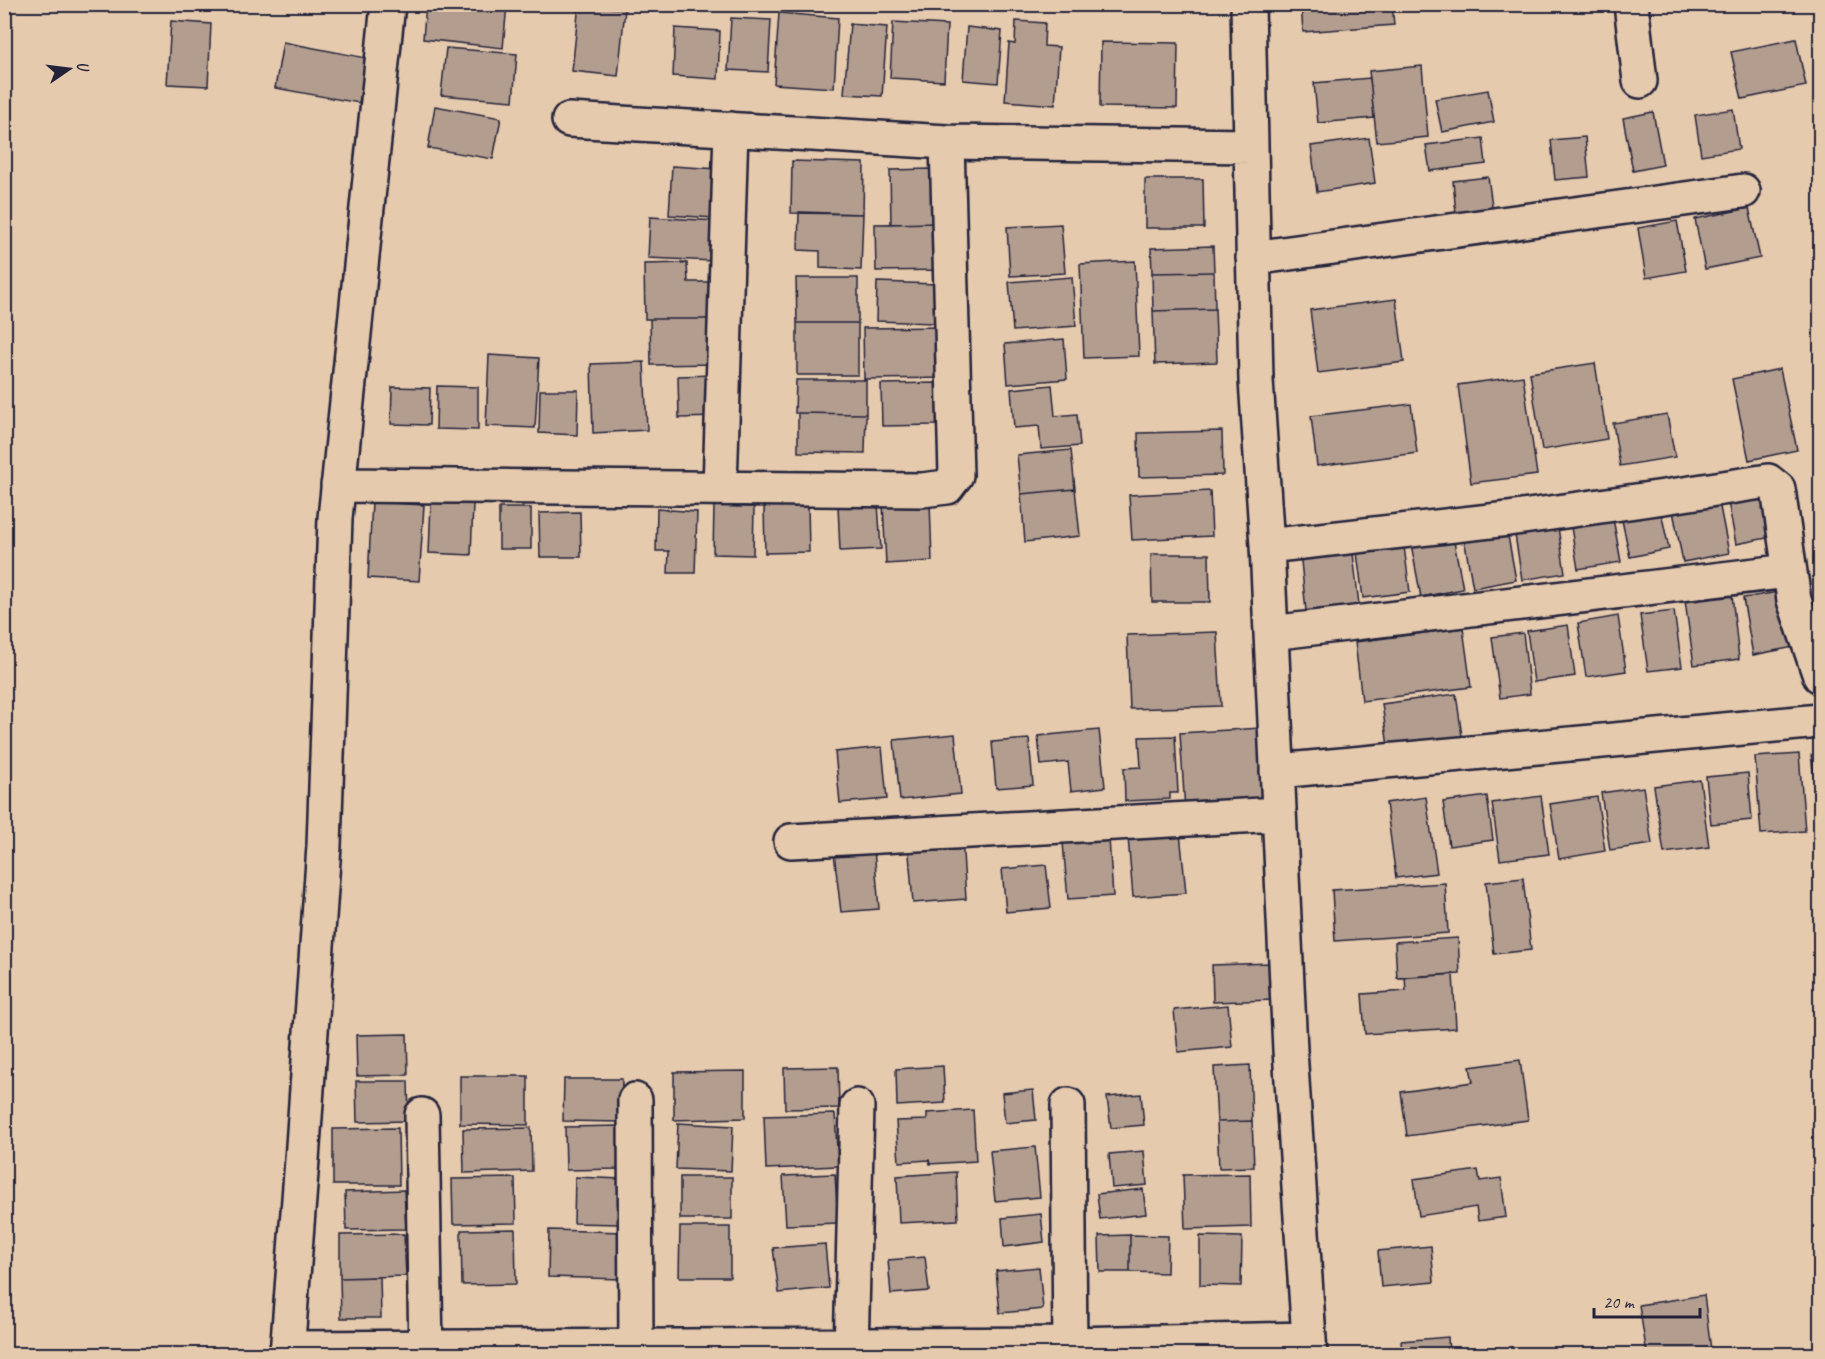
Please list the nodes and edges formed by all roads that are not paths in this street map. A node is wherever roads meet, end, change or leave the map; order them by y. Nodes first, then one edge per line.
1 (388, 4) edge
2 (1248, 4) edge
3 (1631, 4) edge
4 (1640, 81) dead end
5 (569, 120) dead end
6 (731, 129) junction
7 (947, 142) junction
8 (1251, 146) junction
9 (1743, 191) dead end
10 (1253, 258) junction
11 (338, 485) junction
12 (720, 488) junction
13 (1267, 546) junction
14 (1789, 571) junction
15 (1271, 633) junction
16 (1820, 674) edge
17 (1821, 721) edge
18 (1277, 771) junction
19 (1279, 814) junction
20 (791, 841) dead end
21 (635, 1100) dead end
22 (1068, 1105) dead end
23 (857, 1106) dead end
24 (422, 1115) dead end
25 (1309, 1347) edge
26 (1070, 1349) edge
27 (636, 1350) edge
28 (851, 1350) edge
29 (287, 1351) edge
30 (426, 1351) edge

1 - 11 street
2 - 8 street
3 - 4 street
5 - 6 street
6 - 7 street
6 - 12 street
7 - 8 street
7 - 12 street
8 - 10 street
9 - 10 street
10 - 13 street
11 - 12 street
11 - 29 street
13 - 14 street
13 - 15 street
14 - 15 street
14 - 16 street
15 - 18 street
17 - 18 street
18 - 19 street
19 - 20 street
19 - 25 street
21 - 27 street
22 - 26 street
23 - 28 street
24 - 30 street
25 - 26 street
26 - 28 street
27 - 28 street
27 - 30 street
29 - 30 street

